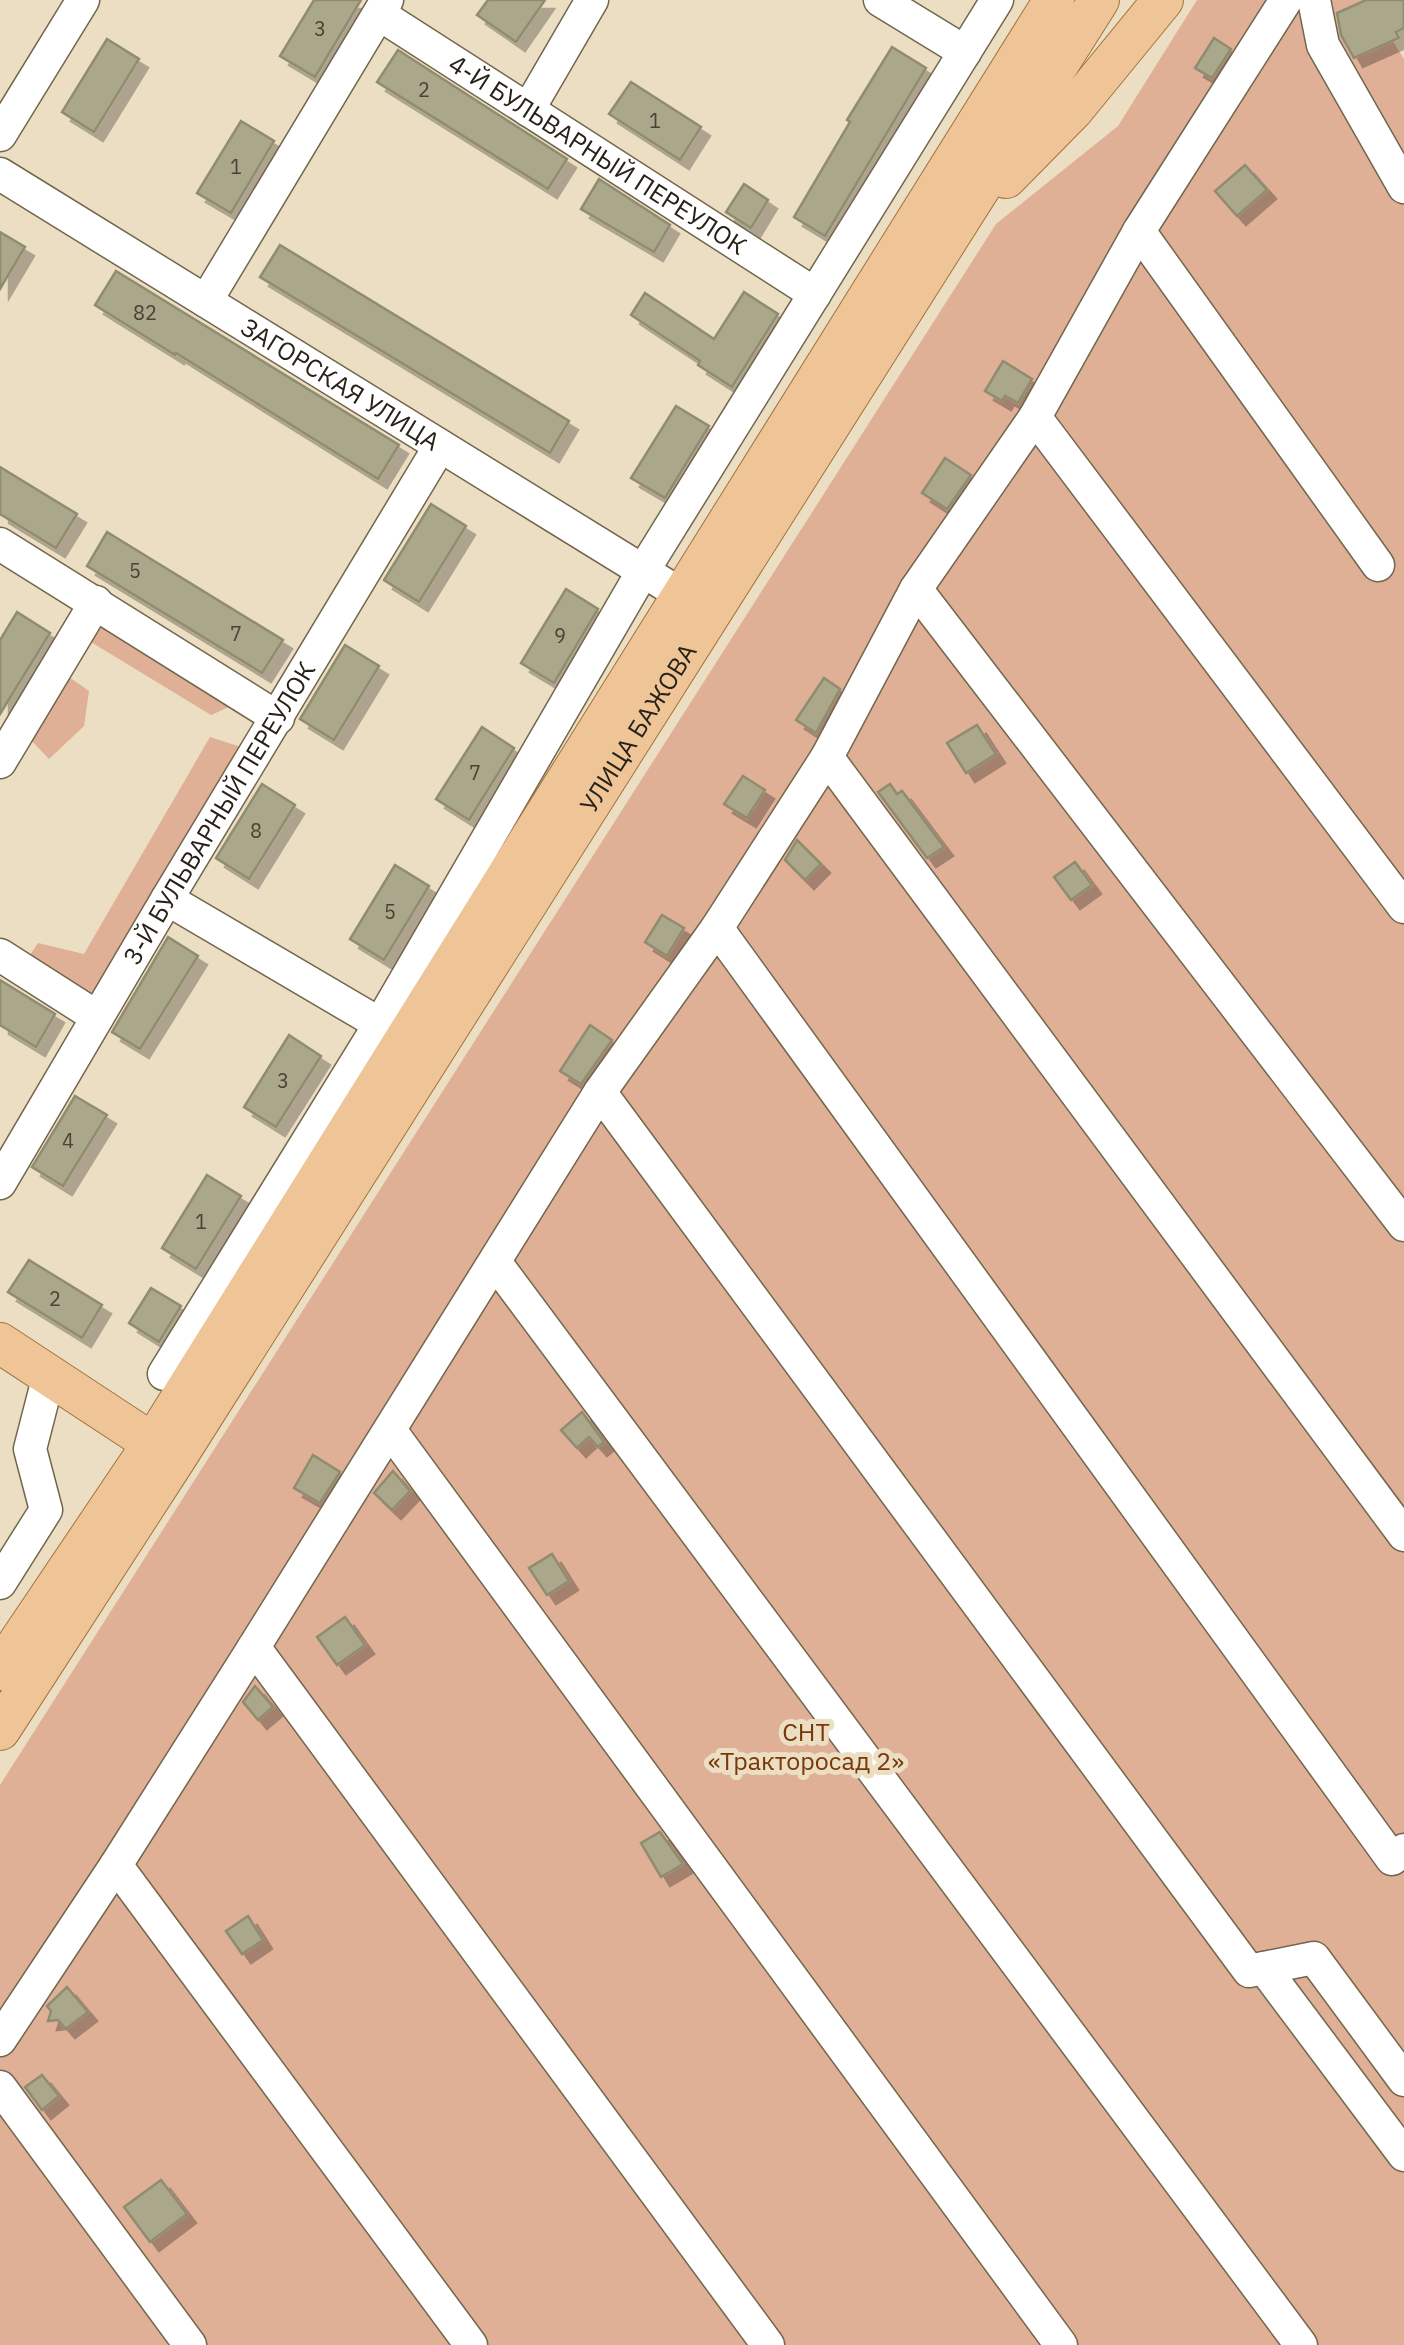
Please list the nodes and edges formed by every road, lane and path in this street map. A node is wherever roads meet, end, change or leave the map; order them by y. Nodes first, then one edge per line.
1 (83, 0) edge
2 (592, 0) edge
3 (880, 0) edge
4 (997, 0) edge
5 (1054, 0) edge
6 (1099, 0) edge
7 (1163, 0) edge
8 (1286, 0) edge
9 (1314, 0) edge
10 (384, 7) edge
11 (965, 52) junction
12 (528, 110) junction
13 (0, 135) edge
14 (0, 174) edge
15 (1404, 186) edge
16 (1138, 231) junction
17 (940, 252) junction
18 (814, 294) junction
19 (206, 301) junction
20 (1035, 418) junction
21 (440, 446) junction
22 (0, 544) edge
23 (1378, 565) dead end
24 (643, 571) junction
25 (916, 589) junction
26 (682, 595) junction
27 (96, 602) junction
28 (278, 718) junction
29 (827, 757) junction
30 (0, 762) edge
31 (167, 899) junction
32 (1404, 907) edge
33 (717, 928) junction
34 (0, 955) edge
35 (97, 1016) junction
36 (380, 1024) junction
37 (600, 1092) junction
38 (0, 1182) edge
39 (1404, 1225) edge
40 (495, 1262) junction
41 (0, 1343) edge
42 (164, 1374) dead end
43 (48, 1375) junction
44 (390, 1430) junction
45 (164, 1451) junction
46 (1404, 1535) edge
47 (0, 1583) edge
48 (254, 1647) junction
49 (0, 1670) edge
50 (0, 1730) edge
51 (1400, 1862) edge
52 (116, 1865) junction
53 (1264, 1968) junction
54 (0, 2040) edge
55 (1404, 2080) edge
56 (0, 2087) edge
57 (1404, 2156) edge
58 (190, 2345) edge
59 (472, 2345) edge
60 (768, 2345) edge
61 (1061, 2345) edge
62 (1302, 2345) edge

1 - 13 street
2 - 12 street
3 - 11 street
4 - 11 street
5 - 26 main road, УЛИЦА БАЖОВА
6 - 17 main road, УЛИЦА БАЖОВА
7 - 17 main road
8 - 16 street
9 - 15 street
10 - 12 street, 4-Й БУЛЬВАРНЫЙ ПЕРЕУЛОК
10 - 19 street
11 - 18 street
12 - 18 street, 4-Й БУЛЬВАРНЫЙ ПЕРЕУЛОК
14 - 19 street, ЗАГОРСКАЯ УЛИЦА
16 - 20 street
16 - 23 street
17 - 45 main road, УЛИЦА БАЖОВА
18 - 24 street
19 - 21 street, ЗАГОРСКАЯ УЛИЦА
20 - 25 street
20 - 32 street
21 - 24 street, ЗАГОРСКАЯ УЛИЦА
21 - 28 street, 3-Й БУЛЬВАРНЫЙ ПЕРЕУЛОК
22 - 27 street
24 - 26 street, ЗАГОРСКАЯ УЛИЦА
24 - 36 street
25 - 29 street
25 - 39 street
26 - 45 main road, УЛИЦА БАЖОВА
27 - 28 street
27 - 30 street
28 - 31 street, 3-Й БУЛЬВАРНЫЙ ПЕРЕУЛОК
29 - 33 street
29 - 46 street
31 - 35 street, 3-Й БУЛЬВАРНЫЙ ПЕРЕУЛОК
31 - 36 street
33 - 37 street
33 - 51 street
34 - 35 street
35 - 38 street, 3-Й БУЛЬВАРНЫЙ ПЕРЕУЛОК
36 - 42 street
37 - 40 street
37 - 53 street
40 - 44 street
40 - 62 street
41 - 43 main road
43 - 45 main road
43 - 47 street
44 - 48 street
44 - 61 street
45 - 49 main road
45 - 50 main road
48 - 52 street
48 - 60 street
52 - 54 street
52 - 59 street
53 - 55 street
53 - 57 street
56 - 58 street

